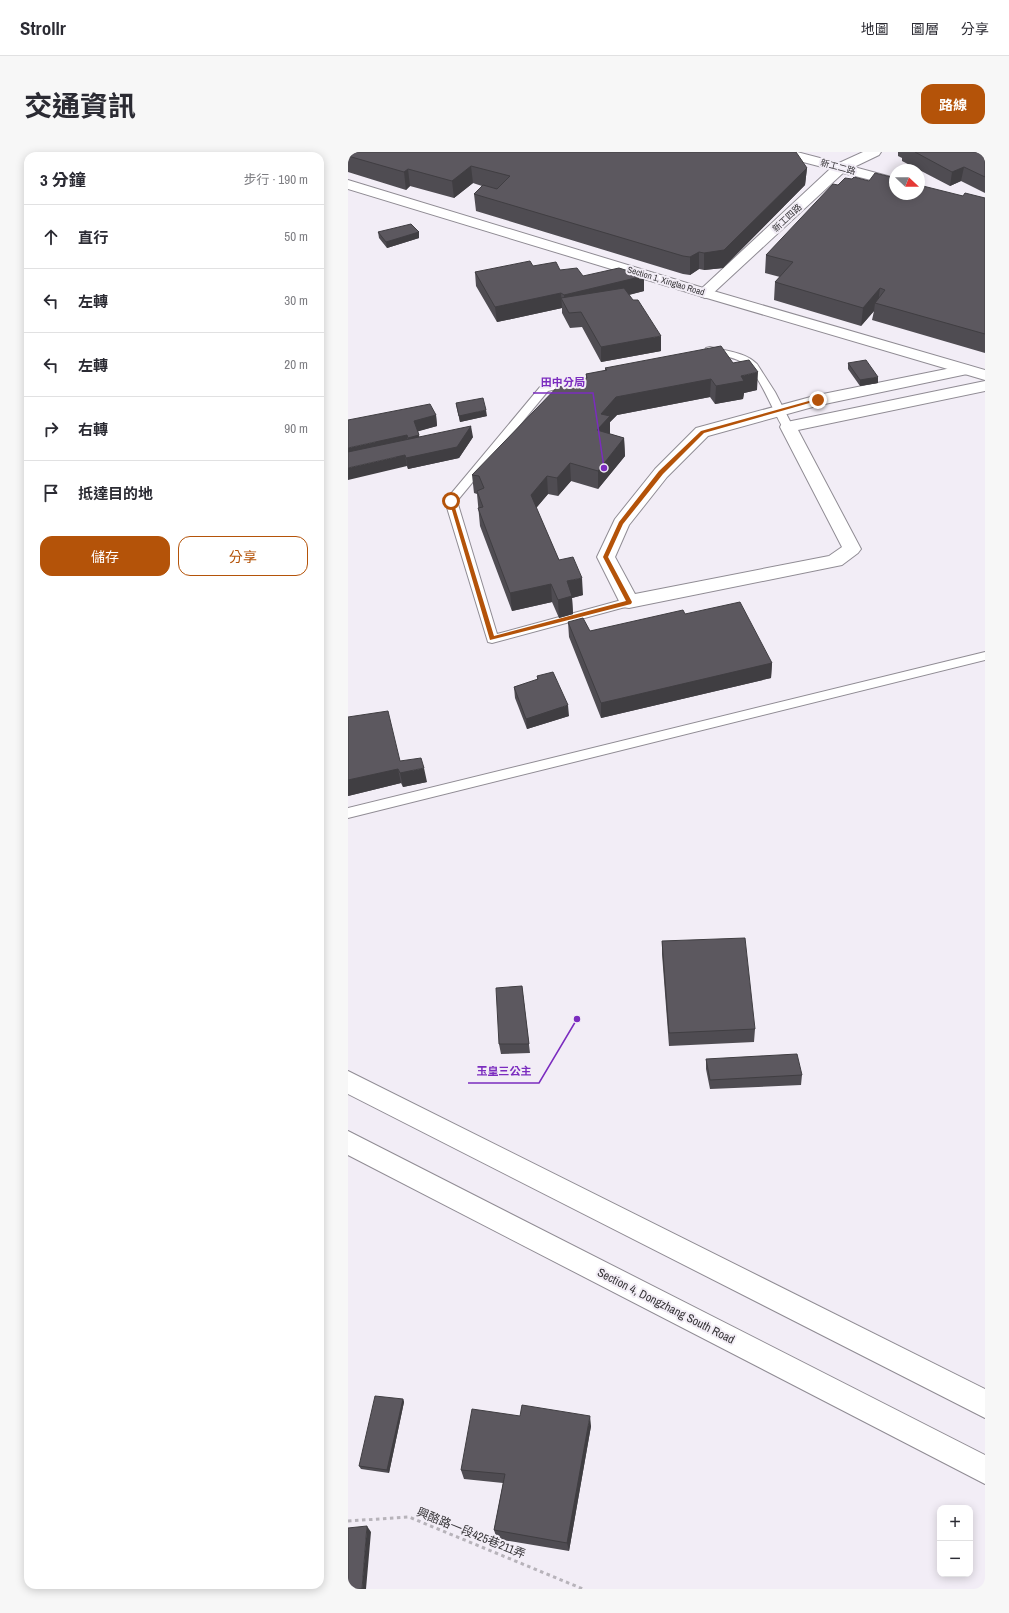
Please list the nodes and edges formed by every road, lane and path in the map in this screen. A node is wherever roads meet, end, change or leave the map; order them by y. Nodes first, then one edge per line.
1 (781, 152) edge
2 (874, 152) edge
3 (840, 168) junction
4 (889, 180) edge
5 (348, 184) edge
6 (705, 293) junction
7 (701, 351) edge
8 (966, 370) junction
9 (985, 375) edge
10 (589, 378) edge
11 (985, 386) edge
12 (780, 411) junction
13 (788, 428) junction
14 (629, 602) junction
15 (985, 656) edge
16 (348, 813) edge
17 (348, 1082) edge
18 (348, 1142) edge
19 (985, 1404) edge
20 (985, 1470) edge
21 (348, 1521) edge
22 (583, 1589) edge

1 - 3 street, 新工二路
2 - 3 street, 新工四路
3 - 4 street, 新工二路
3 - 6 street, 新工四路
5 - 6 street, Section 1, Xinglao Road
6 - 8 street, Section 1, Xinglao Road
7 - 12 lane
8 - 9 street, Section 1, Xinglao Road
8 - 12 street
10 - 14 lane
11 - 13 street
12 - 13 lane
12 - 14 street
13 - 14 street
15 - 16 lane
17 - 19 street
18 - 20 street, Section 4, Dongzhang South Road
21 - 22 path, 興酪路一段425巷211弄

